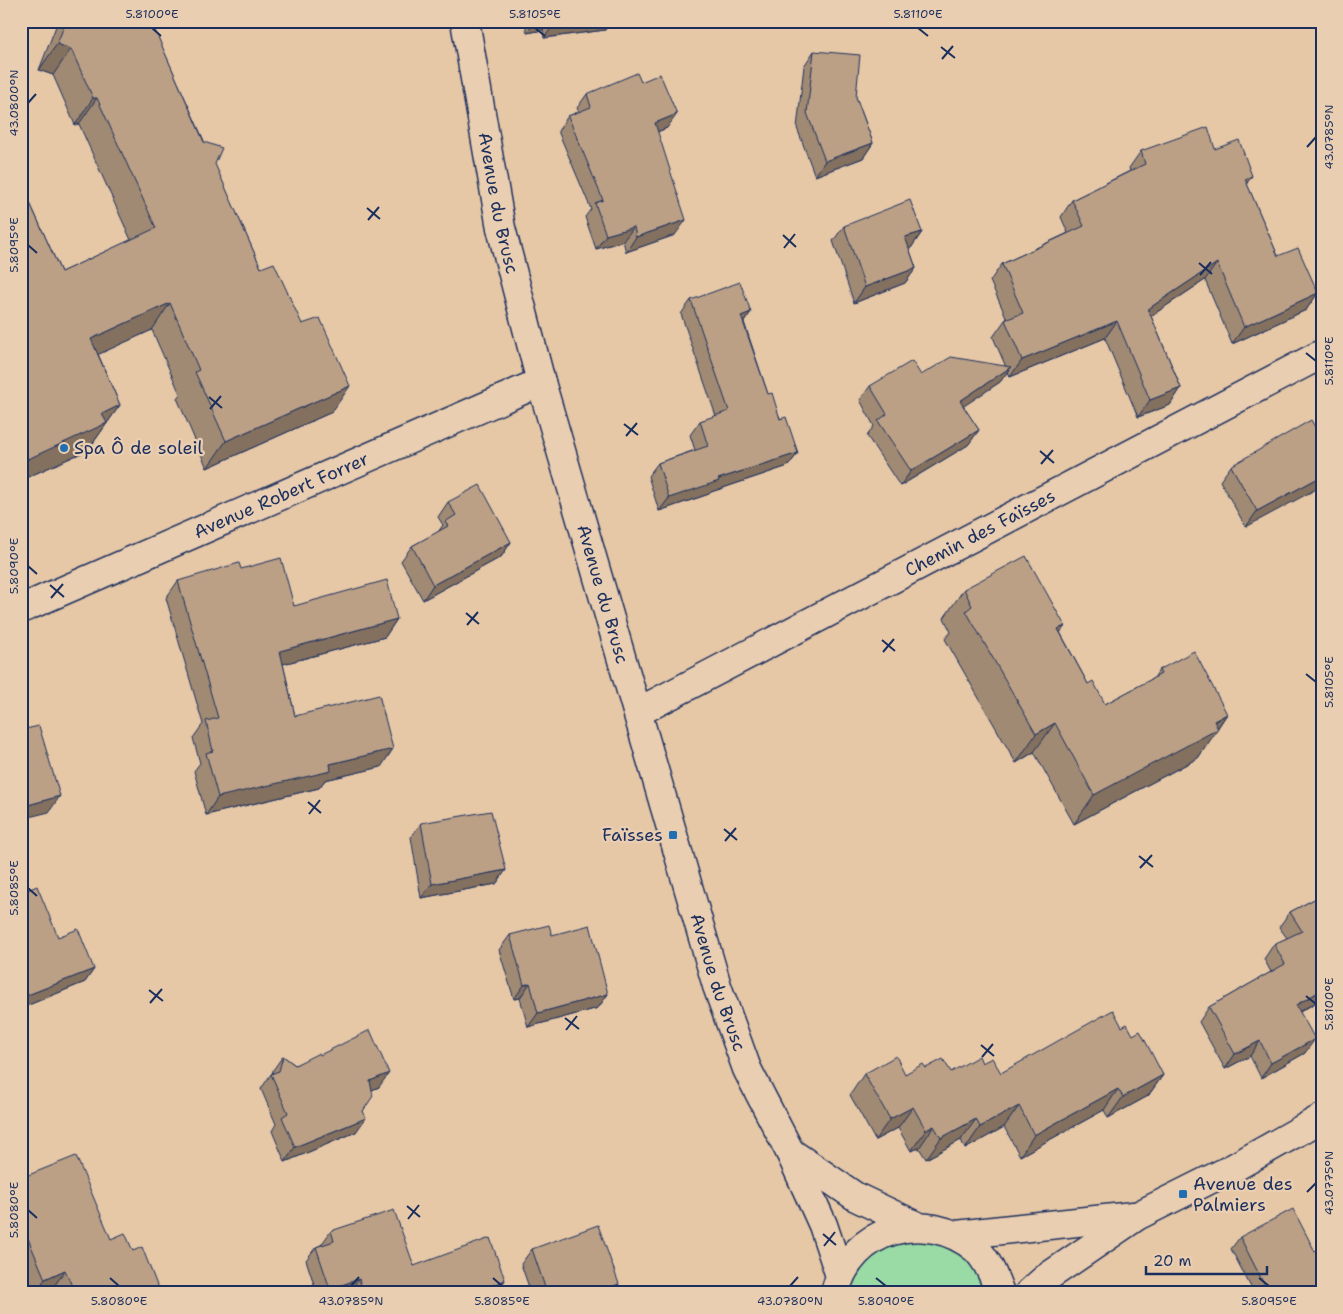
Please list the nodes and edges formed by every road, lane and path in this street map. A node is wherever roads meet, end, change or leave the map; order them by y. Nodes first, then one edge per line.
1 (465, 21) edge
2 (1322, 354) edge
3 (541, 382) junction
4 (21, 609) edge
5 (638, 712) junction
6 (1322, 1118) edge
7 (790, 1152) junction
8 (1137, 1216) junction
9 (917, 1226) junction
10 (956, 1235) junction
11 (838, 1284) edge
12 (1000, 1293) edge
13 (1029, 1293) edge

1 - 3 street, Avenue du Brusc
2 - 5 street, Chemin des Faïsses
3 - 4 street, Avenue Robert Forrer
3 - 5 street, Avenue du Brusc
5 - 7 street, Avenue du Brusc
6 - 8 street
7 - 9 street, Avenue du Brusc
7 - 11 street, Avenue du Brusc
8 - 10 street
8 - 13 street
9 - 10 street
9 - 11 street
10 - 12 street

